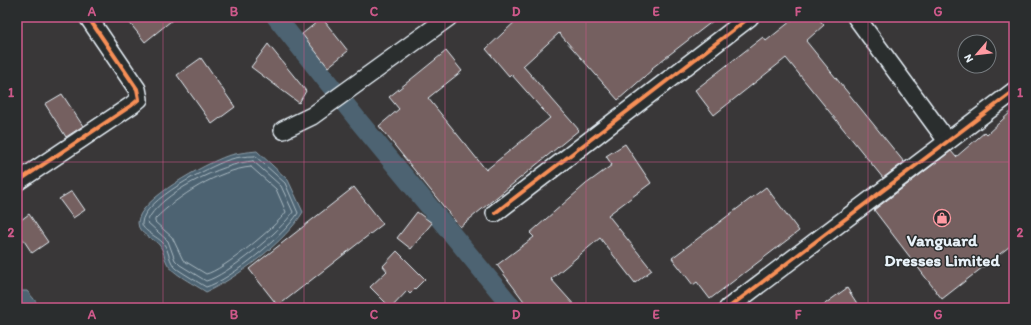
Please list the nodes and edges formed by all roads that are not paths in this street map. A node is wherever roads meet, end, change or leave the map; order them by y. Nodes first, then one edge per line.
1 (88, 17) edge
2 (449, 17) edge
3 (750, 17) edge
4 (856, 17) edge
5 (1014, 91) edge
6 (283, 130) dead end
7 (947, 140) junction
8 (17, 182) edge
9 (495, 213) dead end
10 (728, 308) edge

1 - 8 street
2 - 6 street
3 - 9 street
4 - 7 street
5 - 7 street
7 - 10 street

